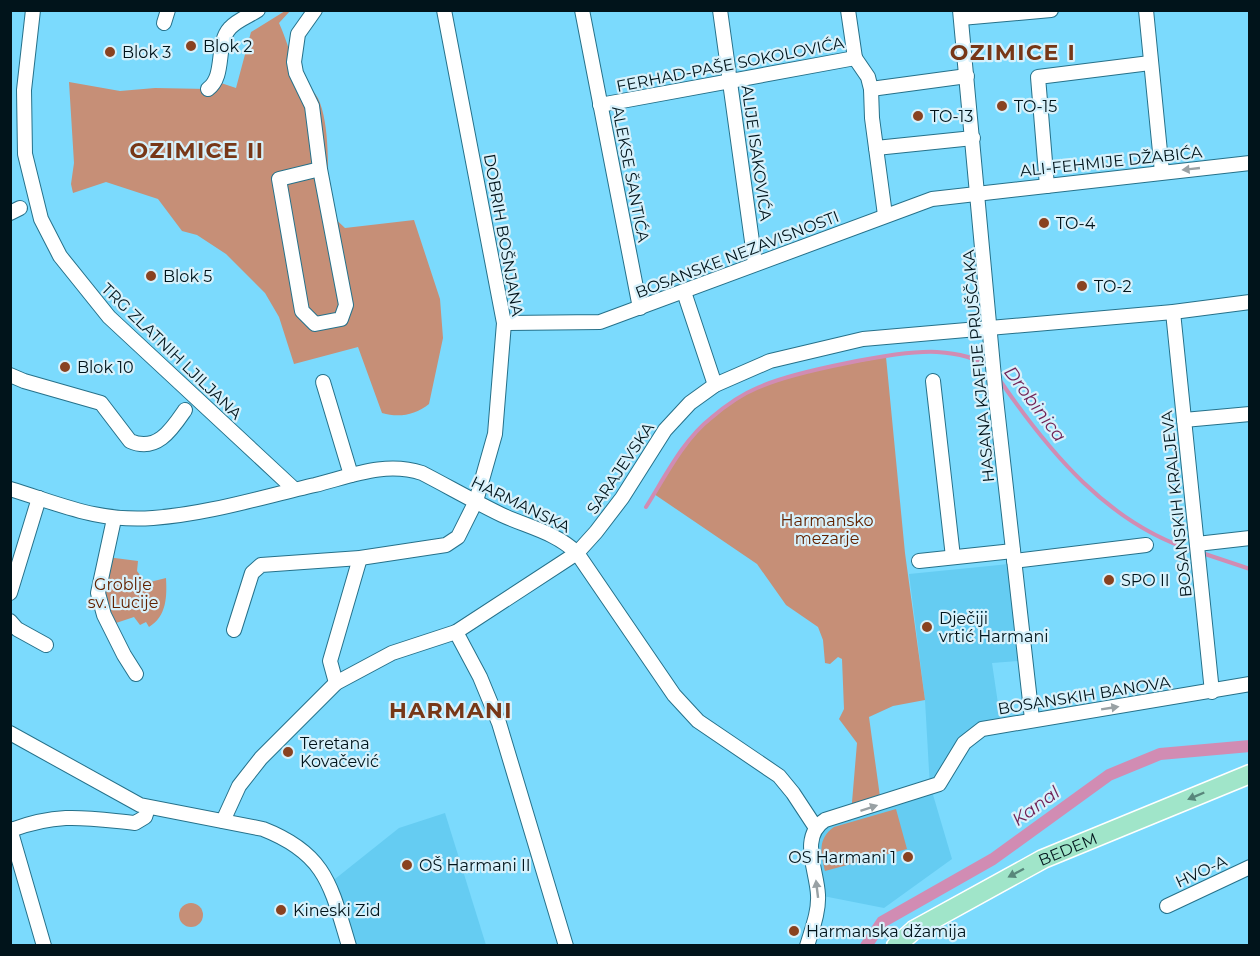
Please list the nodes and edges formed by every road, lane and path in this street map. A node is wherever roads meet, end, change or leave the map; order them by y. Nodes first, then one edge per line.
1 (33, 10) edge
2 (258, 10) edge
3 (315, 10) edge
4 (444, 10) edge
5 (582, 10) edge
6 (720, 10) edge
7 (848, 10) edge
8 (1051, 10) edge
9 (1146, 10) edge
10 (960, 14) edge
11 (855, 58) junction
12 (1150, 63) junction
13 (967, 76) junction
14 (730, 80) junction
15 (208, 89) dead end
16 (871, 89) junction
17 (600, 105) junction
18 (973, 138) junction
19 (876, 148) junction
20 (1250, 163) edge
21 (320, 169) junction
22 (1162, 172) junction
23 (1047, 186) junction
24 (977, 192) junction
25 (885, 215) junction
26 (755, 263) junction
27 (684, 292) junction
28 (1250, 302) edge
29 (640, 309) junction
30 (1173, 312) junction
31 (504, 323) junction
32 (989, 328) junction
33 (10, 375) edge
34 (933, 381) dead end
35 (323, 382) dead end
36 (715, 385) junction
37 (184, 410) dead end
38 (1250, 414) edge
39 (1184, 420) junction
40 (351, 475) junction
41 (10, 489) edge
42 (294, 489) junction
43 (39, 498) junction
44 (476, 501) junction
45 (114, 519) junction
46 (1250, 538) edge
47 (1146, 545) dead end
48 (1197, 546) junction
49 (577, 553) junction
50 (1013, 556) junction
51 (953, 557) junction
52 (360, 558) junction
53 (919, 561) dead end
54 (10, 593) edge
55 (10, 621) edge
56 (234, 630) dead end
57 (456, 632) junction
58 (46, 645) dead end
59 (136, 674) dead end
60 (336, 683) junction
61 (1250, 684) edge
62 (1212, 692) junction
63 (1032, 719) junction
64 (10, 733) edge
65 (1250, 774) edge
66 (148, 808) junction
67 (223, 821) junction
68 (816, 828) junction
69 (12, 836) edge
70 (1250, 867) edge
71 (1167, 906) dead end
72 (44, 945) edge
73 (349, 945) edge
74 (566, 945) edge
75 (807, 945) edge
76 (896, 945) edge

1 - 42 street, TRG ZLATNIH LJILJANA
2 - 15 street
3 - 21 street
4 - 31 street, DOBRIH BOŠNJANA
5 - 17 street, ALEKSE ŠANTIĆA
6 - 14 street, ALIJE ISAKOVIĆA
7 - 11 street, FERHAD-PAŠE SOKOLOVIĆA
8 - 10 street
9 - 12 street
10 - 13 street, HASANA KJAFIJE PRUŠČAKA
11 - 14 street, FERHAD-PAŠE SOKOLOVIĆA
11 - 16 street
12 - 22 street
12 - 23 street
13 - 16 street
13 - 18 street, HASANA KJAFIJE PRUŠČAKA
14 - 17 street, FERHAD-PAŠE SOKOLOVIĆA
14 - 26 street, ALIJE ISAKOVIĆA
16 - 19 street
17 - 29 street, ALEKSE ŠANTIĆA
18 - 19 street
18 - 24 street, HASANA KJAFIJE PRUŠČAKA
19 - 25 street
20 -> 22 street, ALI-FEHMIJE DŽABIĆA
21 - 21 street
22 - 23 street, ALI-FEHMIJE DŽABIĆA
23 - 24 street, ALI-FEHMIJE DŽABIĆA
24 - 25 street, BOSANSKE NEZAVISNOSTI
24 - 32 street, HASANA KJAFIJE PRUŠČAKA
25 - 26 street, BOSANSKE NEZAVISNOSTI
26 - 27 street, BOSANSKE NEZAVISNOSTI
27 - 29 street, BOSANSKE NEZAVISNOSTI
27 - 36 street
28 - 30 street, SARAJEVSKA
29 - 31 street, BOSANSKE NEZAVISNOSTI
30 - 32 street, SARAJEVSKA
30 - 39 street, BOSANSKIH KRALJEVA
31 - 44 street, DOBRIH BOŠNJANA
32 - 36 street, SARAJEVSKA
32 - 50 street, HASANA KJAFIJE PRUŠČAKA
33 - 37 street
34 - 51 street
35 - 40 street
36 - 49 street, SARAJEVSKA
38 - 39 street
39 - 48 street, BOSANSKIH KRALJEVA
40 - 42 street, HARMANSKA
40 - 44 street, HARMANSKA
41 - 43 street, HARMANSKA
42 - 45 street, HARMANSKA
43 - 45 street, HARMANSKA
43 - 54 street
44 - 49 street, HARMANSKA
44 - 52 street, DOBRIH BOŠNJANA
45 - 59 street
46 - 48 street
47 - 50 street
48 - 62 street, BOSANSKIH KRALJEVA
49 - 57 street, SARAJEVSKA
49 - 68 street, HARMANSKA
50 - 51 street
50 - 63 street, HASANA KJAFIJE PRUŠČAKA
51 - 53 street
52 - 56 street
52 - 60 street
55 - 58 street
57 - 60 street, SARAJEVSKA
57 - 74 street
60 - 67 street, SARAJEVSKA
61 - 62 street, BOSANSKIH BANOVA
63 -> 62 street, BOSANSKIH BANOVA
68 -> 63 street, BOSANSKIH BANOVA
64 - 66 street
65 -> 76 main road, BEDEM
66 - 67 street
66 - 69 street
67 - 73 street
75 -> 68 street
69 - 72 street
70 - 71 street, HVO-A

